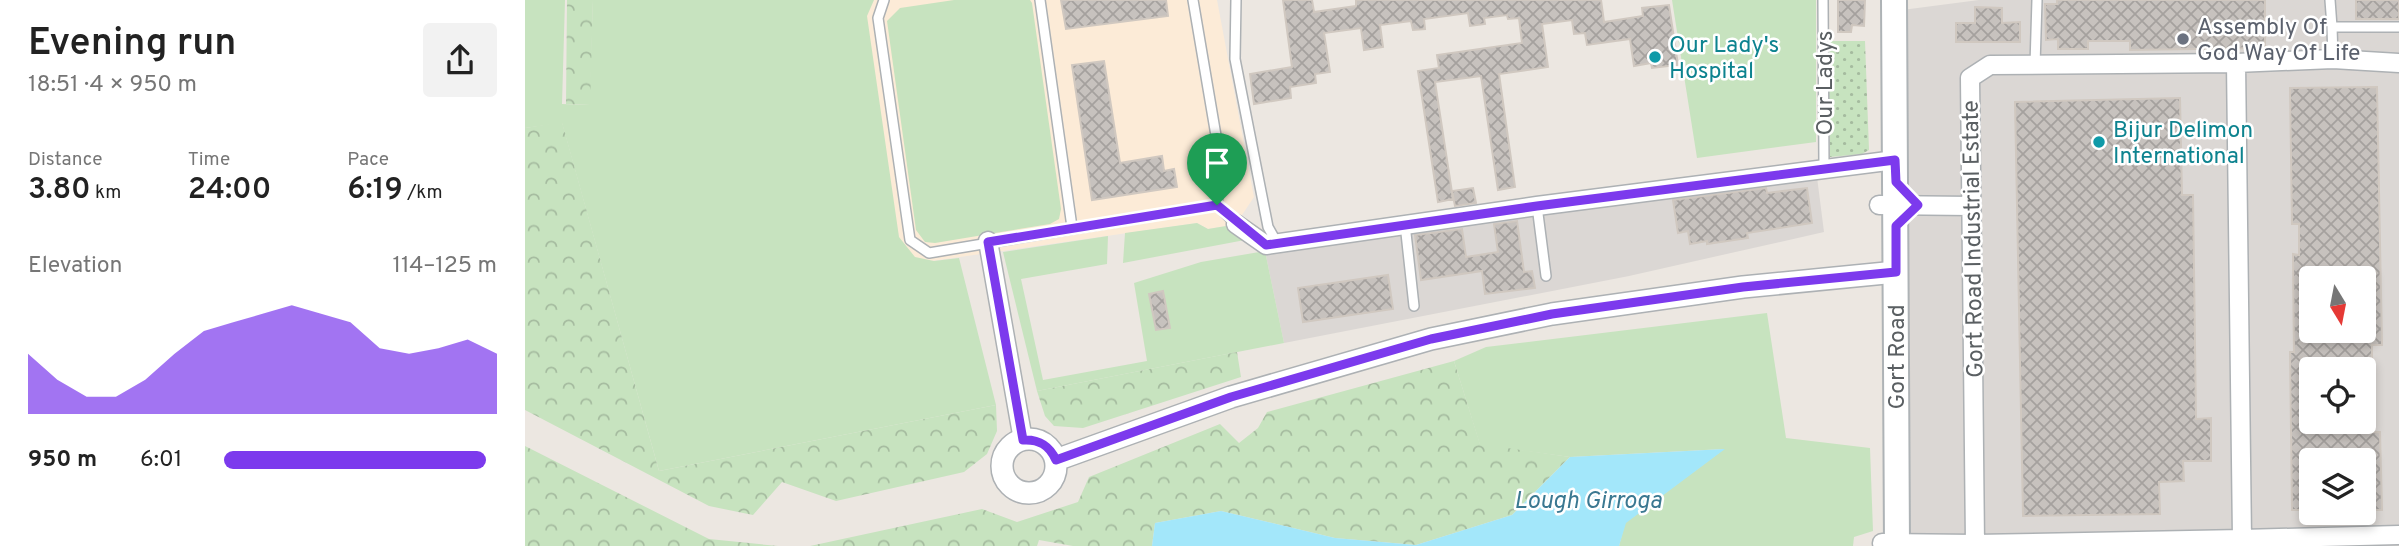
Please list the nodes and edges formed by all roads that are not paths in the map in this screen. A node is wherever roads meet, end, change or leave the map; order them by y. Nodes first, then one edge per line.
1 (884, 0) edge
2 (1040, 0) edge
3 (1193, 0) edge
4 (1236, 0) edge
5 (1823, 0) edge
6 (1879, 0) edge
7 (1894, 0) edge
8 (2037, 0) edge
9 (2330, 0) edge
10 (2332, 27) junction
11 (2399, 27) edge
12 (2333, 59) junction
13 (2236, 63) junction
14 (2399, 63) edge
15 (2035, 65) junction
16 (1824, 167) junction
17 (1894, 192) junction
18 (1217, 205) junction
19 (1537, 206) junction
20 (1971, 206) junction
21 (1236, 224) joint
22 (1405, 224) junction
23 (1072, 227) junction
24 (988, 242) junction
25 (1277, 243) junction
26 (1888, 272) junction
27 (1546, 276) dead end
28 (1415, 306) dead end
29 (1023, 440) junction
30 (1056, 460) junction
31 (2399, 535) edge
32 (2242, 539) junction
33 (2352, 541) edge
34 (1890, 544) edge
35 (1975, 544) junction

1 - 24 lane
2 - 23 lane
3 - 18 lane
4 - 25 lane
5 - 16 lane, Our Ladys
6 - 17 main road, Gort Road
7 - 17 main road, Gort Road
8 - 15 lane
9 - 10 lane
10 - 11 lane
10 - 12 lane
12 - 13 street, Gort Road Industrial Estate
12 - 14 street, Gort Road Industrial Estate
13 - 15 street, Gort Road Industrial Estate
13 - 32 street
15 - 20 street, Gort Road Industrial Estate
16 - 17 street
16 - 19 street
17 - 20 street
17 - 26 main road, Gort Road
18 - 21 lane
18 - 23 lane
19 - 22 street
19 - 27 lane
20 - 35 street, Gort Road Industrial Estate
21 - 25 street
22 - 25 street
22 - 28 lane
23 - 24 lane
24 - 29 street
26 - 30 street
26 - 34 main road, Gort Road
29 - 30 street
29 - 30 street
31 - 33 street
32 - 33 street
32 - 35 street
34 - 35 street

